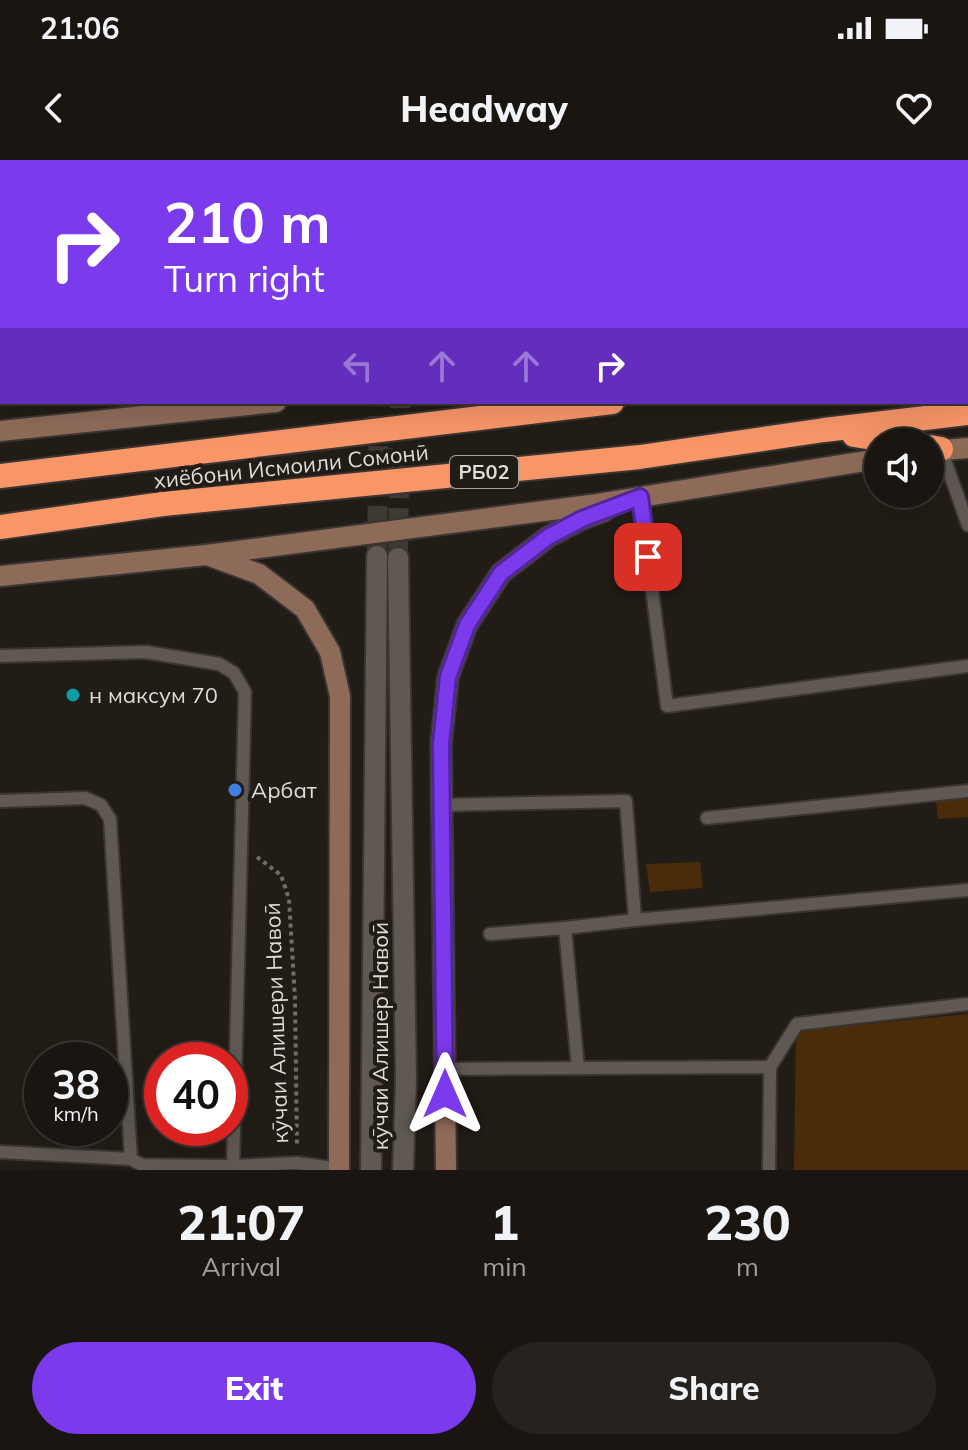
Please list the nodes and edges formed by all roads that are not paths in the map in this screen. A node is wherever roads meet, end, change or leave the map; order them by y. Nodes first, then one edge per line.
1 (244, 404) edge
2 (595, 404) edge
3 (197, 407) edge
4 (968, 413) edge
5 (824, 430) junction
6 (0, 431) edge
7 (864, 436) edge
8 (968, 448) edge
9 (944, 449) edge
10 (864, 461) edge
11 (944, 471) edge
12 (0, 476) edge
13 (640, 497) junction
14 (968, 525) edge
15 (0, 527) edge
16 (206, 555) junction
17 (377, 556) tunnel mouth
18 (398, 558) tunnel mouth
19 (0, 576) edge
20 (0, 656) edge
21 (968, 666) edge
22 (968, 791) edge
23 (0, 801) edge
24 (443, 805) junction
25 (707, 818) dead end
26 (968, 890) edge
27 (635, 920) junction
28 (565, 928) junction
29 (490, 934) dead end
30 (968, 1004) edge
31 (770, 1067) junction
32 (578, 1068) junction
33 (445, 1069) junction
34 (0, 1152) edge
35 (138, 1164) edge
36 (233, 1166) junction
37 (339, 1170) edge
38 (371, 1170) edge
39 (403, 1170) edge
40 (446, 1170) edge
41 (769, 1170) edge

1 - 3 street
2 - 12 highway, хиёбони Исмоили Сомонӣ
3 - 6 street
4 - 5 highway, хиёбони Исмоили Сомонӣ / РБ02
5 - 7 highway
5 - 15 highway, хиёбони Исмоили Сомонӣ / РБ02
8 - 9 street
10 - 13 street
11 - 14 lane
13 - 16 street
13 - 21 lane
13 - 24 street
16 - 19 street
16 - 37 street
17 - 38 street, кӯчаи Алишер Навоӣ
18 - 39 street, кӯчаи Алишер Навоӣ
20 - 36 lane
22 - 25 lane
23 - 35 lane
24 - 27 lane
24 - 33 street
26 - 27 lane
27 - 28 lane
28 - 29 lane
28 - 32 lane
30 - 31 lane
31 - 32 lane
31 - 41 lane
32 - 33 lane
33 - 40 street
34 - 35 lane
35 - 36 lane
36 - 37 lane

